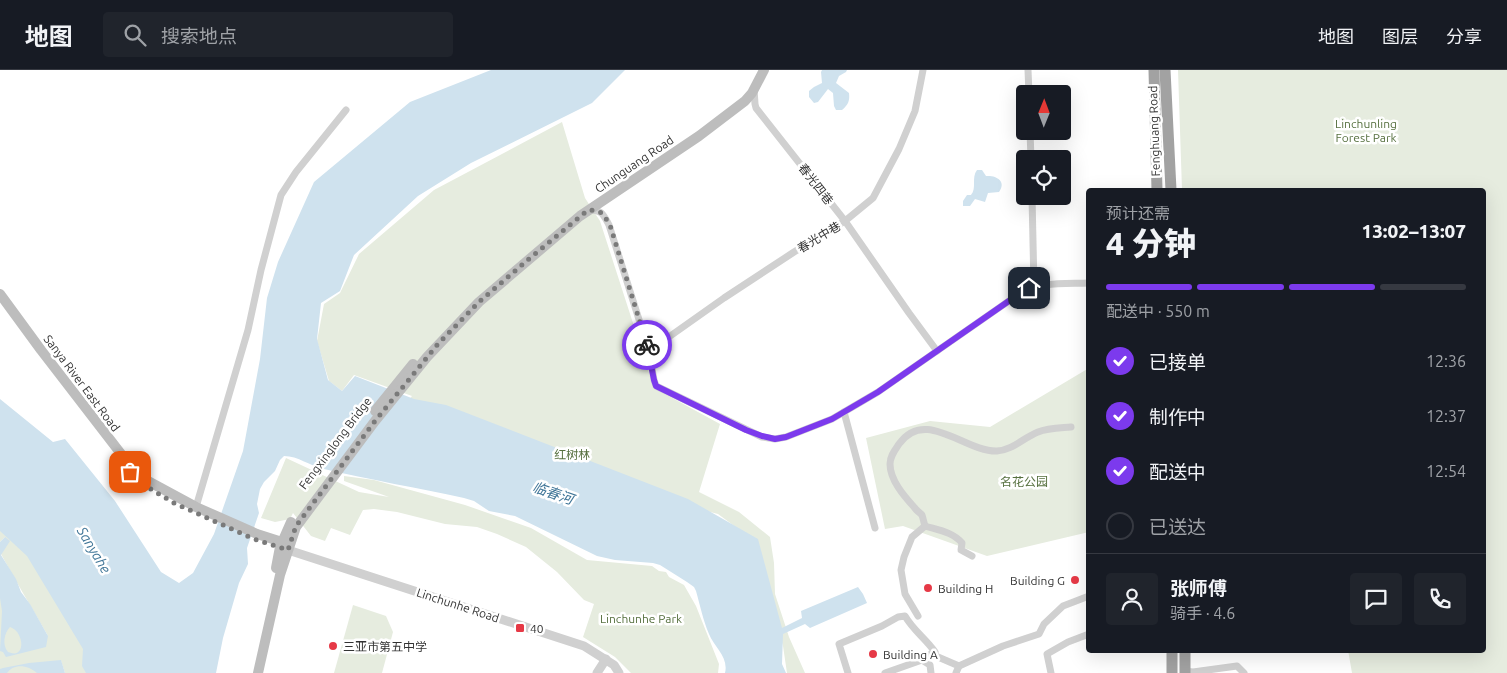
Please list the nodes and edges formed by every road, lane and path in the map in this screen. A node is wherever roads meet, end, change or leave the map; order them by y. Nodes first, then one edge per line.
1 (758, 70) edge
2 (764, 70) edge
3 (924, 70) edge
4 (1028, 70) edge
5 (1154, 70) edge
6 (1165, 70) edge
7 (1029, 85) edge
8 (754, 88) junction
9 (346, 110) dead end
10 (1158, 188) edge
11 (1171, 188) edge
12 (1032, 205) edge
13 (582, 212) junction
14 (845, 221) junction
15 (1086, 283) edge
16 (1034, 287) junction
17 (0, 294) edge
18 (0, 304) edge
19 (649, 351) junction
20 (937, 351) junction
21 (404, 379) joint
22 (844, 412) junction
23 (1072, 427) dead end
24 (200, 511) junction
25 (925, 526) junction
26 (875, 528) dead end
27 (284, 546) junction
28 (972, 556) dead end
29 (1086, 597) edge
30 (918, 616) dead end
31 (1086, 635) edge
32 (1172, 653) edge
33 (1185, 653) edge
34 (931, 654) junction
35 (606, 659) junction
36 (922, 660) junction
37 (957, 670) edge
38 (1185, 672) edge
39 (252, 673) edge
40 (258, 673) edge
41 (597, 673) edge
42 (619, 673) edge
43 (848, 673) edge
44 (885, 673) edge
45 (931, 673) edge
46 (1051, 673) edge
47 (1172, 673) edge
48 (1244, 673) edge

1 - 13 main road, Chunguang Road
2 - 8 main road, Chunguang Road
3 - 14 street, 春光中巷
4 - 7 street
5 - 10 highway, Fenghuang Road
6 - 11 highway, Fenghuang Road
8 - 13 main road, Chunguang Road
8 - 14 street, 春光四巷
9 - 24 street
12 - 16 street
13 - 19 street
13 - 21 main road, Chunguang Road
14 - 19 street, 春光中巷
14 - 20 street, 春光四巷
15 - 16 street
16 - 20 street
17 - 24 main road, Sanya River East Road
18 - 24 main road, Sanya River East Road
19 - 22 street
20 - 22 street
21 - 27 main road, Fengxinglong Bridge
22 - 26 street
23 - 25 street
24 - 27 main road
25 - 28 street
25 - 30 street
27 - 35 street, Linchunhe Road
27 - 39 main road
27 - 40 main road
29 - 37 street
31 - 46 street
32 - 47 highway
33 - 38 highway
34 - 36 street
34 - 37 street
34 - 43 street
35 - 41 street
35 - 42 street, Linchunhe Road
36 - 44 street
36 - 45 street
38 - 48 street

